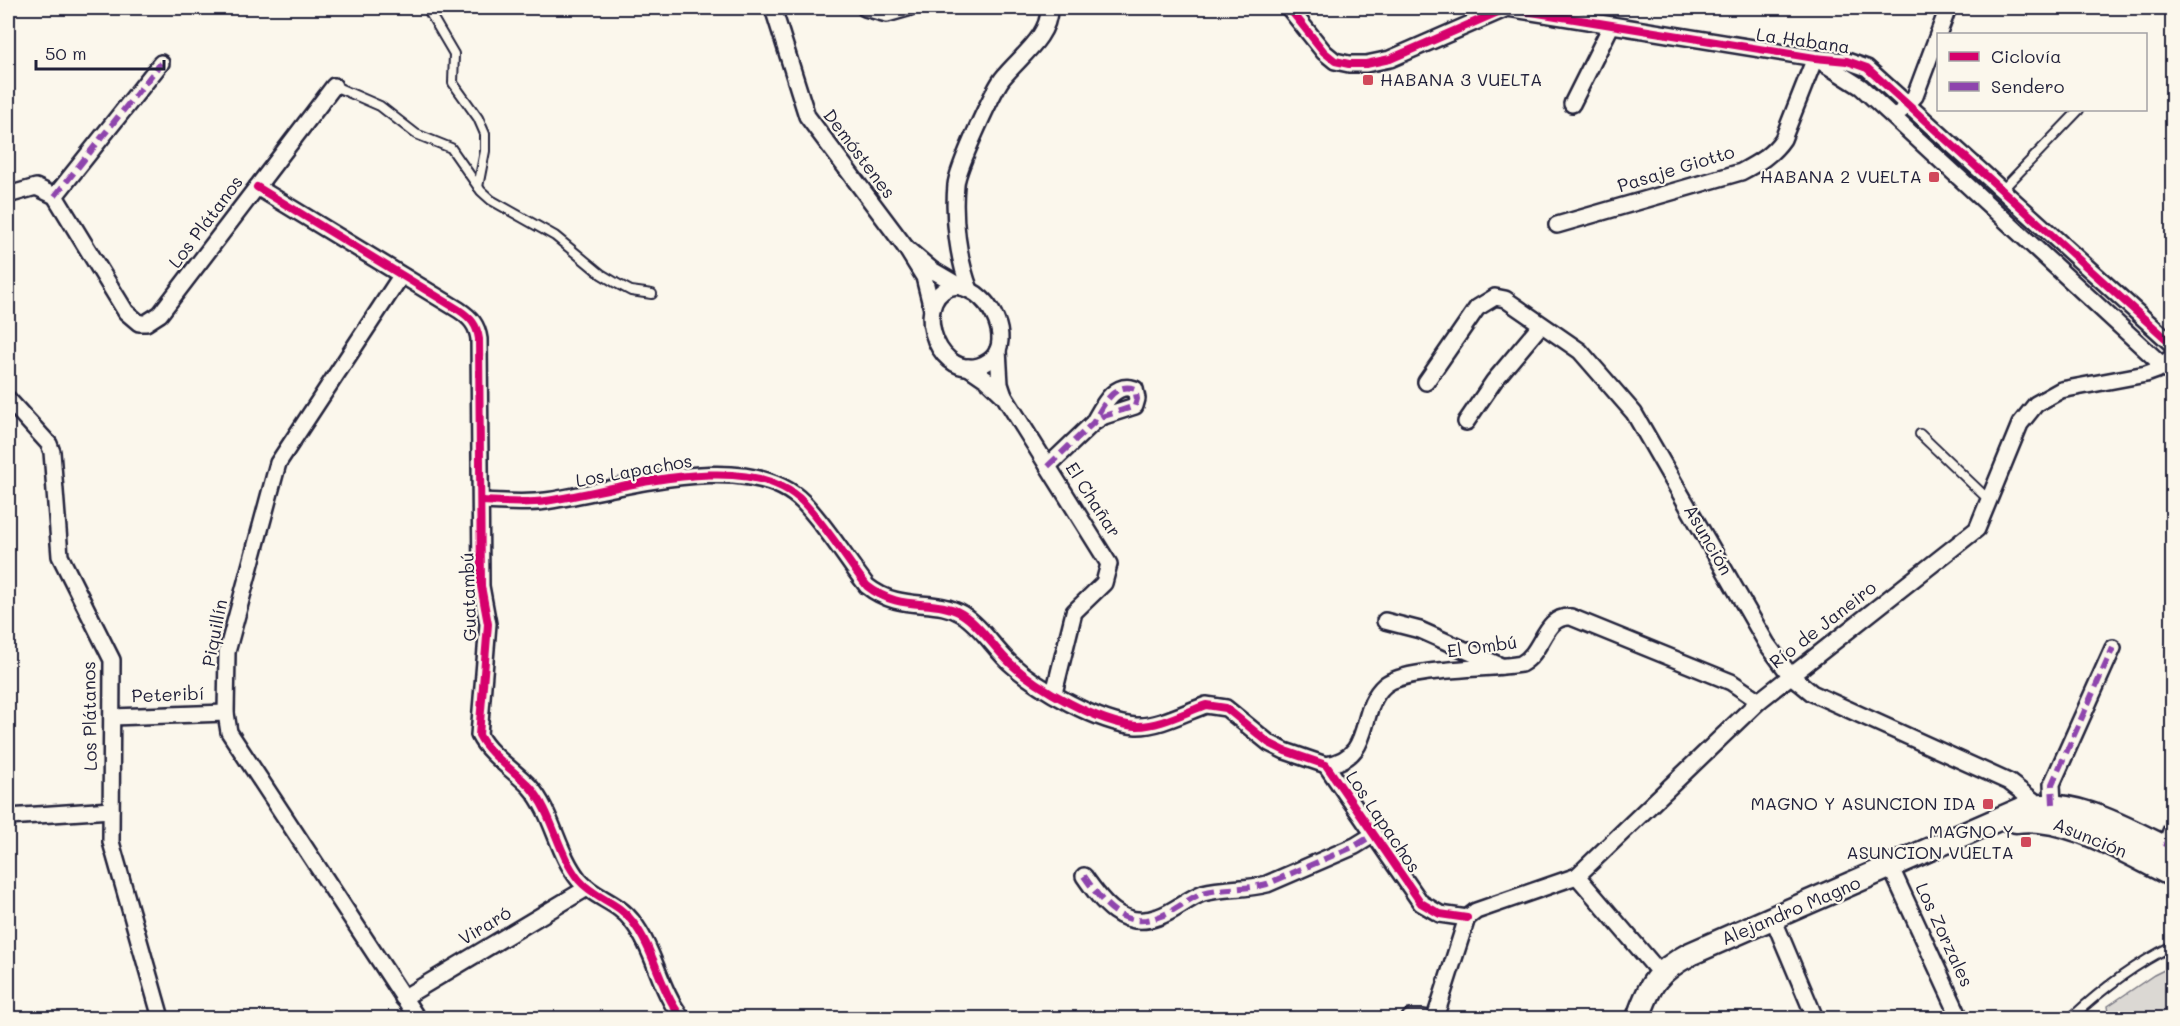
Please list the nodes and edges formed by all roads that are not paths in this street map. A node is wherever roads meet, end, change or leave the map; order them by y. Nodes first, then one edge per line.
1 (426, 8) edge
2 (773, 8) edge
3 (865, 8) edge
4 (908, 8) edge
5 (1049, 8) edge
6 (1289, 8) edge
7 (1948, 8) edge
8 (1611, 26) junction
9 (1939, 33) edge
10 (1937, 37) edge
11 (1815, 58) junction
12 (160, 63) dead end
13 (334, 86) joint
14 (1572, 104) dead end
15 (1909, 104) junction
16 (2078, 111) edge
17 (1894, 117) junction
18 (257, 187) junction
19 (478, 187) junction
20 (2003, 189) junction
21 (8, 195) edge
22 (55, 196) junction
23 (1557, 225) dead end
24 (959, 245) junction
25 (906, 248) junction
26 (932, 270) junction
27 (401, 276) junction
28 (965, 288) junction
29 (652, 294) dead end
30 (932, 309) junction
31 (1541, 325) junction
32 (2172, 344) edge
33 (998, 350) junction
34 (2169, 365) edge
35 (968, 368) junction
36 (1426, 382) dead end
37 (1004, 396) junction
38 (8, 399) edge
39 (1466, 422) dead end
40 (1093, 423) dead end
41 (1920, 434) dead end
42 (1048, 466) junction
43 (482, 501) junction
44 (1990, 501) junction
45 (1385, 621) dead end
46 (2113, 648) dead end
47 (1504, 668) junction
48 (1790, 675) junction
49 (1054, 693) junction
50 (1759, 701) junction
51 (226, 713) junction
52 (112, 717) junction
53 (1326, 765) junction
54 (2046, 804) junction
55 (111, 810) junction
56 (8, 817) edge
57 (1971, 832) junction
58 (1373, 835) junction
59 (2170, 842) edge
60 (1891, 868) junction
61 (2172, 875) edge
62 (1084, 876) dead end
63 (1577, 876) junction
64 (587, 888) junction
65 (1467, 918) junction
66 (1773, 918) junction
67 (2172, 946) edge
68 (1660, 973) junction
69 (403, 998) junction
70 (161, 1018) edge
71 (417, 1018) edge
72 (682, 1018) edge
73 (1410, 1018) edge
74 (1425, 1018) edge
75 (1435, 1018) edge
76 (1638, 1018) edge
77 (1815, 1018) edge
78 (1960, 1018) edge
79 (2071, 1018) edge

1 - 19 lane
2 - 25 street, Demóstenes
3 - 4 street
5 - 24 street
6 - 8 street, La Habana
7 - 9 street
8 - 11 street, La Habana
8 - 14 street
10 - 15 street
11 - 15 street, La Habana
11 - 17 street
11 - 23 street, Pasaje Giotto
12 - 22 street
13 - 18 street, Los Plátanos
13 - 19 lane
15 - 17 street
15 - 20 street, La Habana
16 - 20 lane
17 - 34 street
18 - 22 street, Los Plátanos
18 - 27 street, Guatambú
19 - 29 lane
20 - 32 street, La Habana
21 - 22 street
24 - 26 street
24 - 28 street
25 - 26 street, Demóstenes
25 - 30 street, Demóstenes
26 - 28 street, Demóstenes
27 - 43 street, Guatambú
27 - 51 street, Piquillín
28 - 30 street
28 - 33 street, Demóstenes
30 - 35 street, Demóstenes
31 - 36 street, Asunción
31 - 39 street
31 - 48 street, Asunción
33 - 35 street
33 - 37 street, El Chañar
34 - 44 street, Río de Janeiro
35 - 37 street, El Chañar
37 - 42 street, El Chañar
38 - 52 street, Los Plátanos
40 - 42 street
41 - 44 lane
42 - 49 street, El Chañar
43 - 49 street, Los Lapachos
43 - 64 street, Guatambú
44 - 48 street, Río de Janeiro
45 - 47 street
46 - 54 street
47 - 50 street, El Ombú
47 - 53 street, El Ombú
48 - 50 street, Río de Janeiro
48 - 54 street, Asunción
49 - 53 street, Los Lapachos
50 - 63 street, Río de Janeiro
51 - 52 street, Peteribí
51 - 69 street, Piquillín
52 - 55 street, Los Plátanos
53 - 58 street, Los Lapachos
54 - 57 main road, Asunción
54 - 59 main road, Asunción
55 - 56 street
55 - 70 street, Los Plátanos
57 - 60 main road, Alejandro Magno
57 - 61 main road, Asunción
58 - 62 street
58 - 65 street, Los Lapachos
60 - 66 main road, Alejandro Magno
60 - 78 street, Los Zorzales
63 - 65 street, Río de Janeiro
63 - 68 street
64 - 69 street, Viraró
64 - 72 street, Guatambú
65 - 75 street
66 - 68 main road, Alejandro Magno
66 - 77 street
67 - 79 lane
68 - 76 main road, Alejandro Magno
69 - 71 street, Piquillín
73 - 74 street

